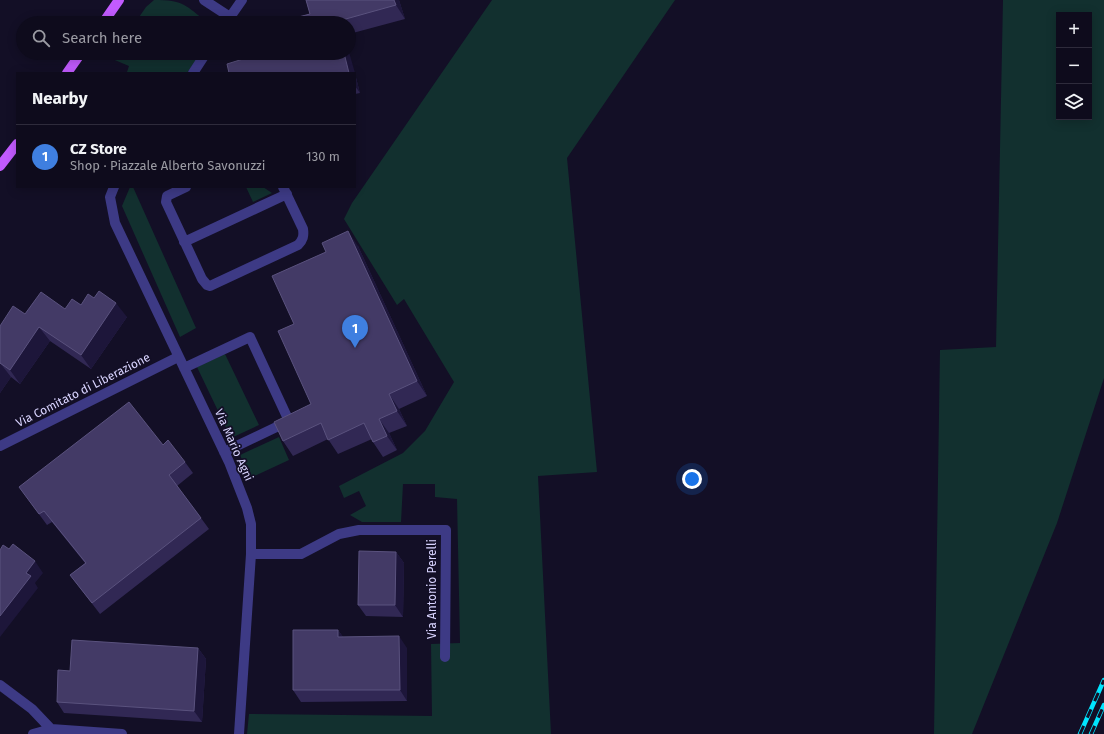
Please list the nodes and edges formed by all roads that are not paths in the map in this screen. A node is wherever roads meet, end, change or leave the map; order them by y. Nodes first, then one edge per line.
1 (119, 0) edge
2 (204, 0) edge
3 (242, 0) edge
4 (108, 16) edge
5 (223, 16) edge
6 (231, 16) edge
7 (76, 60) edge
8 (201, 60) edge
9 (68, 72) edge
10 (194, 72) edge
11 (16, 145) edge
12 (0, 166) edge
13 (114, 188) edge
14 (184, 188) edge
15 (285, 190) edge
16 (184, 242) junction
17 (178, 357) junction
18 (184, 368) junction
19 (0, 446) edge
20 (224, 452) junction
21 (251, 554) junction
22 (445, 657) dead end
23 (0, 685) edge
24 (50, 729) junction
25 (33, 734) edge
26 (122, 734) edge
27 (240, 734) edge

1 - 4 main road
2 - 5 street
3 - 6 street
7 - 9 main road
8 - 10 street
11 - 12 main road
13 - 17 street, Via Mario Agni
14 - 16 street
15 - 16 street
15 - 16 street
17 - 18 street, Via Mario Agni
17 - 19 street, Via Comitato di Liberazione
18 - 20 street, Via Mario Agni
18 - 20 street
20 - 21 street, Via Mario Agni
21 - 22 street, Via Antonio Perelli
21 - 27 street, Via Mario Agni
23 - 24 street
24 - 25 street
24 - 26 street

